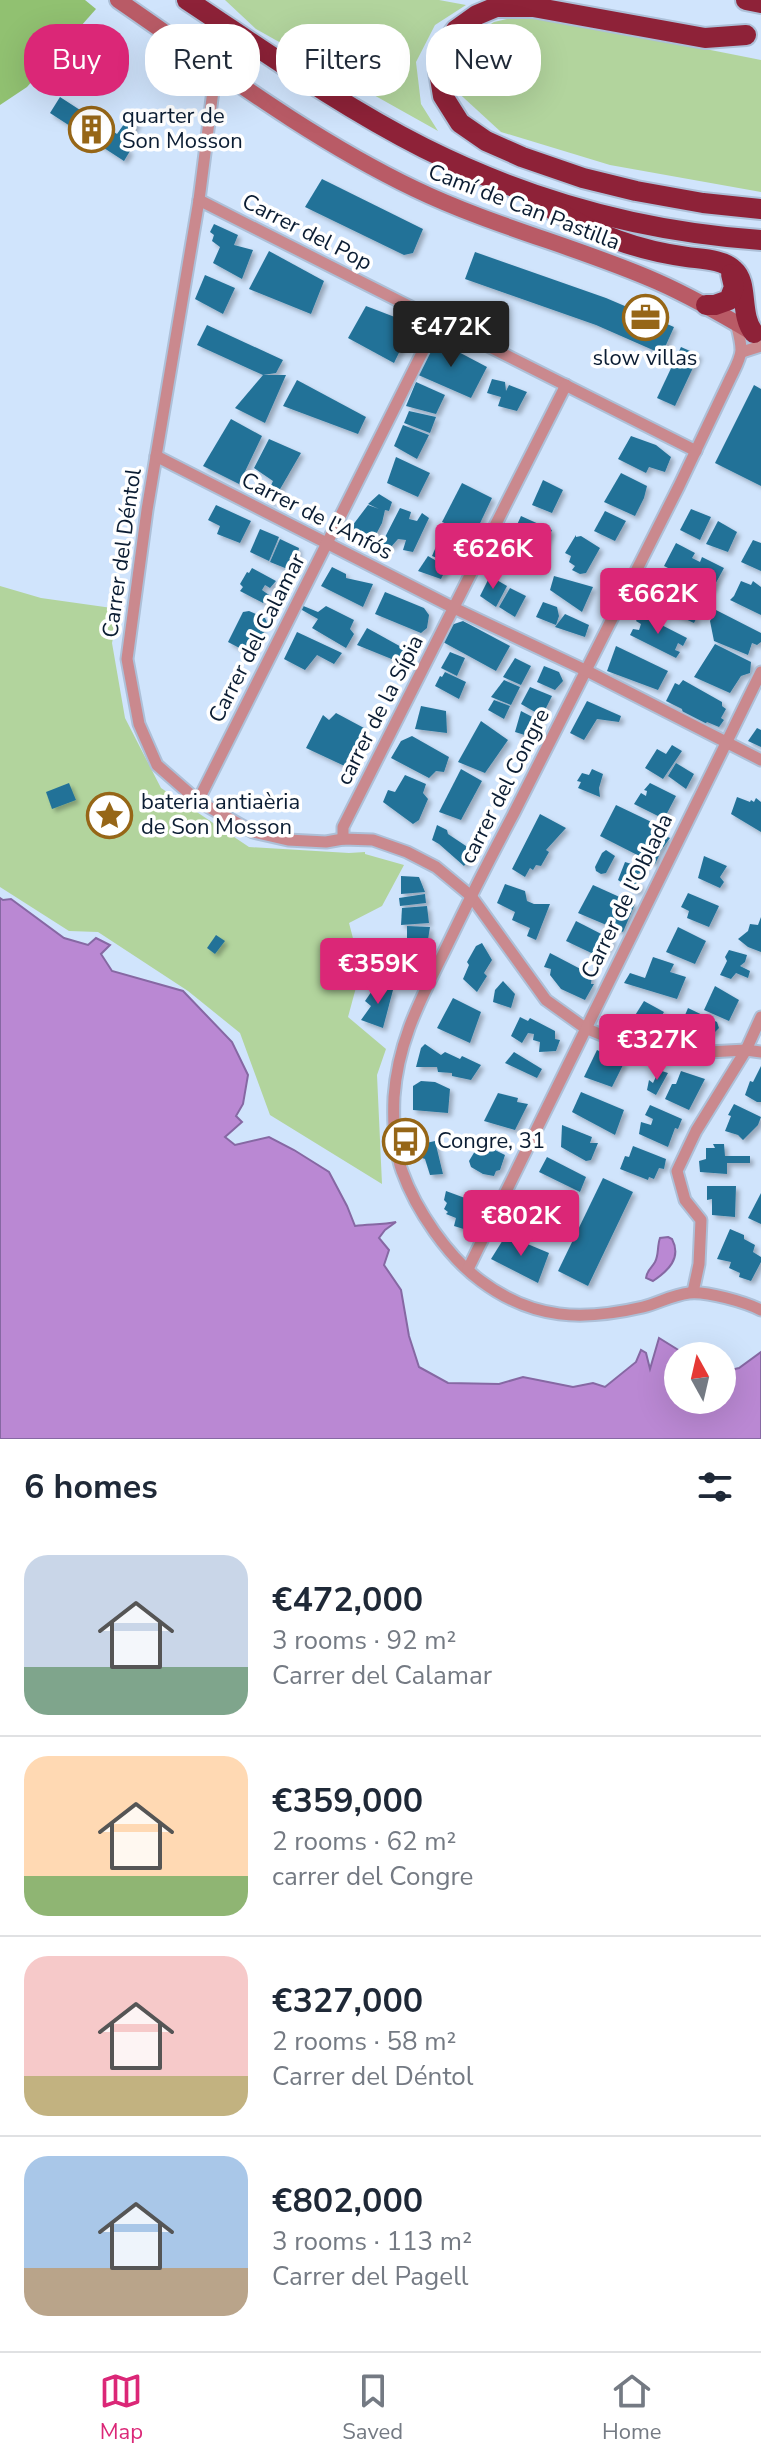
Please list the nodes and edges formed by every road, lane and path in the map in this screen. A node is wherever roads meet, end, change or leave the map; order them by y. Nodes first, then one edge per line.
1 (118, 0) edge
2 (187, 0) edge
3 (558, 0) edge
4 (746, 0) edge
5 (761, 3) edge
6 (153, 24) edge
7 (754, 37) edge
8 (212, 96) edge
9 (259, 96) edge
10 (512, 187) junction
11 (199, 200) junction
12 (761, 209) edge
13 (761, 240) edge
14 (720, 263) junction
15 (706, 305) junction
16 (438, 321) junction
17 (753, 335) edge
18 (742, 352) junction
19 (566, 385) junction
20 (696, 451) junction
21 (156, 456) junction
22 (326, 543) junction
23 (454, 608) junction
24 (587, 671) junction
25 (761, 672) edge
26 (727, 741) junction
27 (761, 760) edge
28 (198, 801) junction
29 (343, 839) junction
30 (471, 896) junction
31 (761, 1017) edge
32 (585, 1028) junction
33 (746, 1050) junction
34 (761, 1052) edge
35 (468, 1269) junction
36 (693, 1292) junction
37 (759, 1305) edge

1 - 6 street, Camí de Can Pastilla
2 - 10 highway
3 - 7 highway
4 - 5 highway
7 - 12 highway
8 - 11 street, Carrer del Déntol
9 - 15 street, Camí de Can Pastilla
10 - 13 highway
10 - 14 highway
11 - 16 street, Carrer del Pop
11 - 21 street, Carrer del Déntol
14 - 15 highway
14 - 17 highway
15 - 17 street, Camí de Can Pastilla
16 - 19 street, Carrer del Pop
16 - 22 street, Carrer del Calamar
17 - 18 street
17 - 18 street
18 - 20 street, carrer del Congre
19 - 20 street, Carrer del Pop
19 - 23 street, carrer de la Sípia
20 - 24 street, carrer del Congre
21 - 22 street, Carrer de l'Anfós
21 - 28 street, Carrer del Déntol
22 - 23 street, Carrer de l'Anfós
22 - 28 street, Carrer del Calamar
23 - 24 street, Carrer de l'Anfós
23 - 29 street, carrer de la Sípia
24 - 26 street, Carrer de l'Anfós
24 - 30 street, carrer del Congre
25 - 26 street, Carrer de l'Oblada
26 - 27 street, Carrer de l'Anfós
26 - 32 street, Carrer de l'Oblada
28 - 29 street, Carrer del Déntol
29 - 30 street, Carrer del Déntol
30 - 32 street, Carrer del Déntol
30 - 35 street, carrer del Congre
31 - 33 street
32 - 33 street, Carrer del Déntol
32 - 35 street, Carrer de l'Oblada
33 - 34 street, Carrer del Déntol
33 - 36 street
35 - 36 street, carrer del Congre
36 - 37 street

